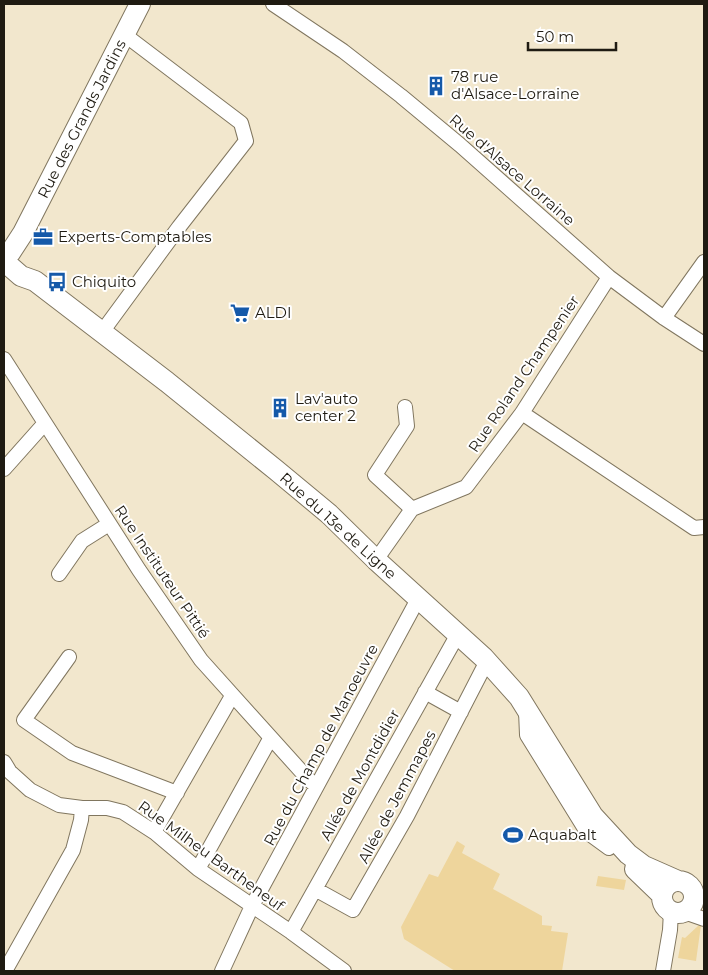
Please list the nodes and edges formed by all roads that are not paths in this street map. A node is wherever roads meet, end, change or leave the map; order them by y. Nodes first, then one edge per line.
1 (140, 4) edge
2 (273, 4) edge
3 (125, 35) junction
4 (6, 253) edge
5 (704, 262) edge
6 (609, 277) junction
7 (664, 318) junction
8 (102, 332) junction
9 (704, 344) edge
10 (4, 359) edge
11 (405, 407) dead end
12 (522, 412) junction
13 (45, 424) junction
14 (4, 469) edge
15 (412, 509) junction
16 (109, 524) junction
17 (704, 527) edge
18 (376, 560) junction
19 (59, 574) dead end
20 (418, 599) junction
21 (458, 634) junction
22 (70, 657) dead end
23 (487, 661) junction
24 (425, 692) junction
25 (232, 696) junction
26 (526, 708) junction
27 (461, 712) junction
28 (270, 738) junction
29 (4, 762) edge
30 (316, 786) junction
31 (177, 793) junction
32 (82, 808) junction
33 (594, 816) junction
34 (154, 832) junction
35 (609, 848) junction
36 (198, 869) junction
37 (680, 881) junction
38 (704, 885) edge
39 (315, 889) junction
40 (252, 906) junction
41 (684, 910) edge
42 (292, 934) junction
43 (5, 971) edge
44 (222, 971) edge
45 (344, 971) edge
46 (663, 971) edge

1 - 3 main road, Rue des Grands Jardins
2 - 6 street, Rue d'Alsace Lorraine
3 - 4 main road, Rue des Grands Jardins
3 - 8 street
4 - 8 main road, Rue du 13e de Ligne
5 - 7 street
6 - 7 street, Rue d'Alsace Lorraine
6 - 12 street, Rue Roland Champenier
7 - 9 street, Rue d'Alsace Lorraine
8 - 18 main road, Rue du 13e de Ligne
10 - 13 street, Rue Instituteur Pittié
11 - 15 street
12 - 15 street, Rue Roland Champenier
12 - 17 street
13 - 14 street
13 - 16 street, Rue Instituteur Pittié
15 - 18 street
16 - 19 street
16 - 25 street, Rue Instituteur Pittié
18 - 20 main road, Rue du 13e de Ligne
20 - 21 main road, Rue du 13e de Ligne
20 - 30 street, Rue du Champ de Manoeuvre
21 - 23 main road, Rue du 13e de Ligne
21 - 24 street, Allée de Montdidier
22 - 31 street
23 - 26 main road, Rue du 13e de Ligne
23 - 27 street, Allée de Jemmapes
24 - 27 street
24 - 39 street, Allée de Montdidier
25 - 28 street, Rue Instituteur Pittié
25 - 31 street
26 - 33 main road, Rue du 13e de Ligne
26 - 35 street
27 - 39 street, Allée de Jemmapes
28 - 30 street, Rue Instituteur Pittié
28 - 36 street
29 - 32 street, Rue Milheu Bartheneuf
30 - 40 street, Rue du Champ de Manoeuvre
31 - 34 street
32 - 34 street, Rue Milheu Bartheneuf
32 - 43 street
33 - 35 main road, Rue du 13e de Ligne
33 - 37 main road, Rue du 13e de Ligne
34 - 36 street, Rue Milheu Bartheneuf
35 - 41 main road, Rue du 13e de Ligne
36 - 40 street, Rue Milheu Bartheneuf
37 - 38 main road, Rue du 13e de Ligne
37 - 41 main road
37 - 41 main road
39 - 42 street, Allée de Montdidier
40 - 42 street, Rue Milheu Bartheneuf
40 - 44 street, Rue du Champ de Manoeuvre
41 - 46 street
42 - 45 street, Rue Milheu Bartheneuf

